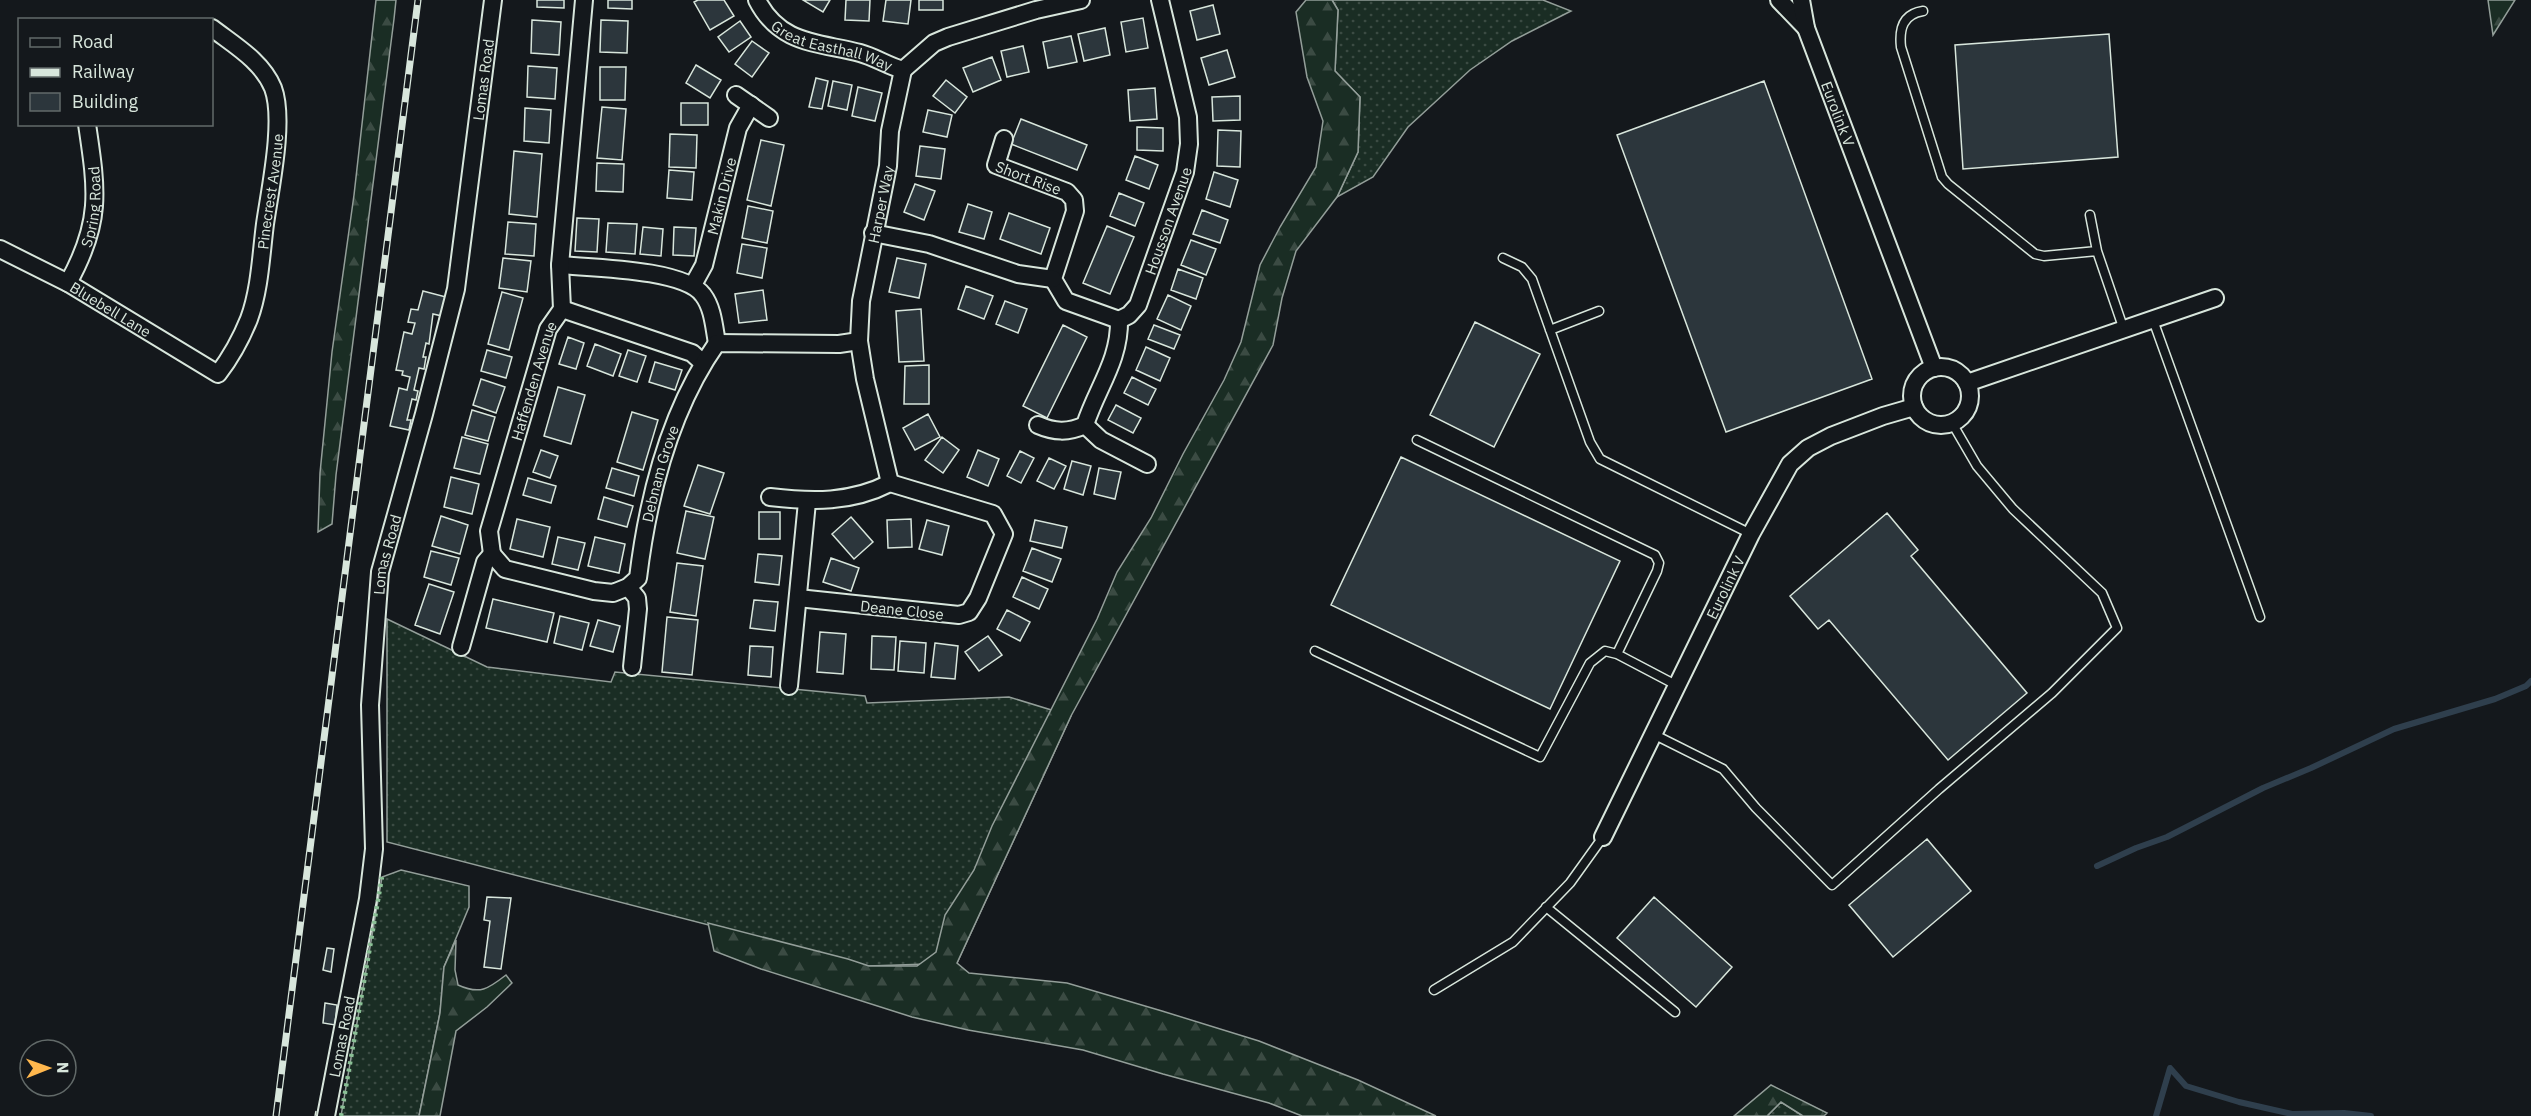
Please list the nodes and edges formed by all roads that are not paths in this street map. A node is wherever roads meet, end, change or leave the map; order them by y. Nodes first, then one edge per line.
1 (493, 0) edge
2 (584, 0) edge
3 (757, 0) edge
4 (1081, 0) edge
5 (1160, 0) edge
6 (1779, 0) edge
7 (1802, 0) edge
8 (1036, 5) edge
9 (1923, 11) dead end
10 (1806, 28) junction
11 (213, 29) edge
12 (903, 70) junction
13 (736, 94) dead end
14 (752, 105) junction
15 (769, 118) dead end
16 (87, 126) edge
17 (1004, 139) dead end
18 (2090, 215) dead end
19 (873, 233) junction
20 (0, 249) edge
21 (2097, 251) junction
22 (1503, 258) dead end
23 (560, 265) junction
24 (1053, 279) junction
25 (68, 283) junction
26 (693, 285) junction
27 (2215, 298) dead end
28 (562, 309) junction
29 (1599, 311) dead end
30 (1119, 320) junction
31 (2153, 320) junction
32 (1550, 330) junction
33 (2124, 330) junction
34 (858, 341) junction
35 (717, 343) junction
36 (703, 363) junction
37 (1935, 368) junction
38 (218, 374) joint
39 (1967, 383) junction
40 (1914, 407) junction
41 (1952, 423) junction
42 (1038, 425) dead end
43 (1085, 425) junction
44 (1417, 440) dead end
45 (1147, 464) dead end
46 (890, 483) junction
47 (770, 497) dead end
48 (807, 502) junction
49 (1751, 534) junction
50 (492, 554) junction
51 (628, 587) junction
52 (798, 598) junction
53 (2260, 617) dead end
54 (461, 647) dead end
55 (1315, 651) dead end
56 (1617, 654) junction
57 (632, 667) dead end
58 (1677, 685) junction
59 (789, 686) dead end
60 (1653, 734) junction
61 (1603, 837) joint
62 (1546, 907) junction
63 (1434, 990) dead end
64 (1675, 1012) dead end
65 (326, 1116) edge

1 - 65 street, Lomas Road
2 - 23 street, Haffenden Avenue
3 - 12 street, Great Easthall Way
4 - 8 street, Great Easthall Way
5 - 30 street, Housson Avenue
6 - 10 street, Eurolink V
7 - 10 street, Eurolink V
8 - 12 street, Great Easthall Way
9 - 21 lane
10 - 37 street, Eurolink V
11 - 38 street, Pinecrest Avenue
12 - 19 street, Harper Way
13 - 14 street
14 - 15 street
14 - 26 street, Makin Drive
16 - 25 street, Spring Road
17 - 24 street, Short Rise
18 - 21 lane
19 - 24 street
19 - 34 street, Harper Way
20 - 25 street, Bluebell Lane
21 - 33 lane
22 - 32 lane
23 - 26 street
23 - 28 street, Haffenden Avenue
24 - 30 street
25 - 38 street, Bluebell Lane
26 - 35 street
27 - 31 street
28 - 36 street
28 - 50 street, Haffenden Avenue
29 - 32 lane
30 - 43 street
31 - 33 street
31 - 53 lane
32 - 49 lane
33 - 39 street
34 - 35 street
34 - 46 street
35 - 36 street, Debnam Grove
36 - 51 street, Debnam Grove
37 - 39 street
37 - 40 street
39 - 41 street
40 - 41 street
40 - 49 street, Eurolink V
41 - 60 lane
42 - 43 street
43 - 45 street
44 - 56 lane
46 - 48 street
46 - 52 street, Deane Close
47 - 48 street
48 - 52 street
49 - 58 street, Eurolink V
50 - 51 street
50 - 54 street, Haffenden Avenue
51 - 57 street
52 - 59 street
55 - 56 lane
56 - 58 lane
58 - 60 street, Eurolink V
60 - 61 street, Eurolink V
61 - 62 lane
62 - 63 lane
62 - 64 lane

